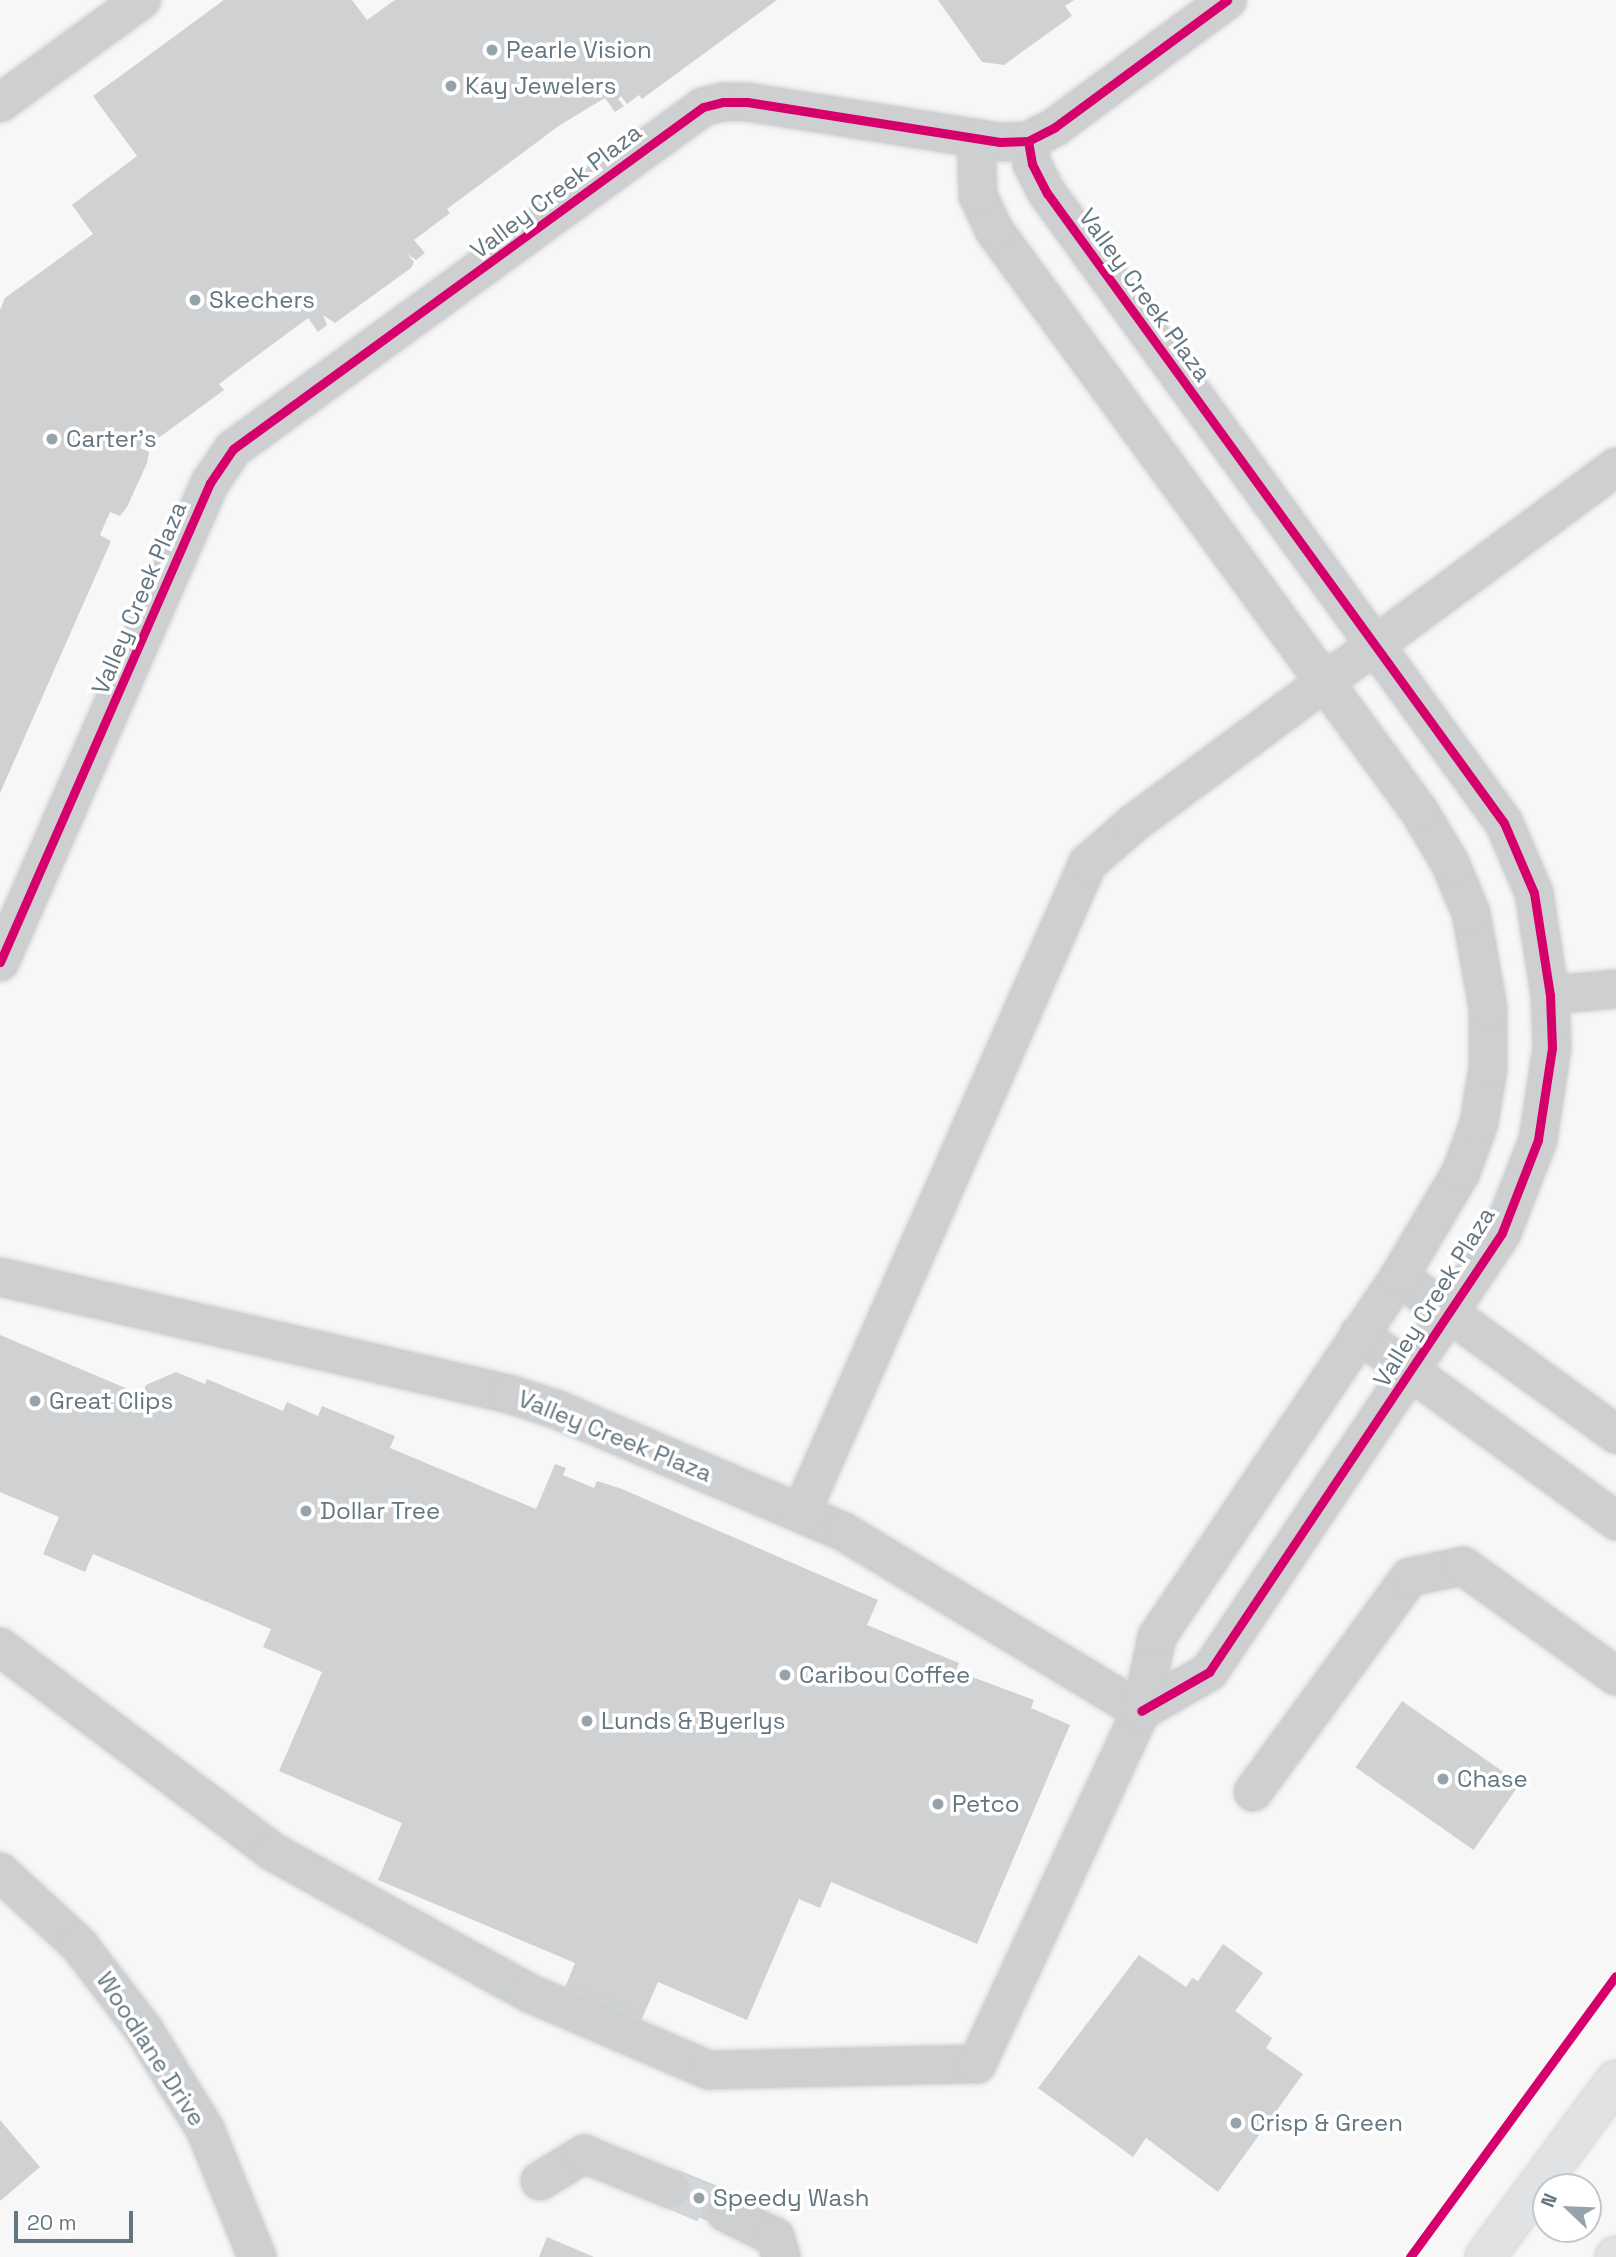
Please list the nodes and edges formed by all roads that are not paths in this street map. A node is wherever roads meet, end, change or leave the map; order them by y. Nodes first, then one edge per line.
1 (141, 0) edge
2 (1227, 0) edge
3 (0, 103) edge
4 (976, 138) junction
5 (1028, 141) junction
6 (1616, 467) edge
7 (1374, 644) junction
8 (1325, 681) junction
9 (0, 962) edge
10 (1616, 989) edge
11 (1550, 995) junction
12 (0, 1277) edge
13 (1399, 1277) junction
14 (1449, 1316) junction
15 (1359, 1334) junction
16 (1411, 1372) junction
17 (1616, 1434) edge
18 (801, 1513) junction
19 (1616, 1521) edge
20 (0, 1647) edge
21 (1616, 1676) edge
22 (1141, 1711) junction
23 (1253, 1792) dead end
24 (0, 1872) edge
25 (1616, 2080) edge
26 (540, 2181) dead end
27 (670, 2189) tunnel mouth
28 (726, 2213) tunnel mouth
29 (257, 2257) edge
30 (781, 2257) edge
31 (1485, 2257) edge

1 - 3 street
2 - 5 street
4 - 5 street, Valley Creek Plaza
4 - 8 street, Valley Creek Plaza
4 - 9 street, Valley Creek Plaza
5 - 7 street, Valley Creek Plaza
6 - 7 street
7 - 8 street
7 - 11 street, Valley Creek Plaza
8 - 13 street, Valley Creek Plaza
8 - 18 street
10 - 11 street
11 - 14 street, Valley Creek Plaza
12 - 18 street, Valley Creek Plaza
13 - 14 street, Valley Creek Plaza
13 - 15 street, Valley Creek Plaza
14 - 16 street, Valley Creek Plaza
14 - 17 street, Valley Creek Plaza
15 - 16 street, Valley Creek Plaza
15 - 22 street, Valley Creek Plaza
16 - 19 street, Valley Creek Plaza
16 - 22 street, Valley Creek Plaza
18 - 22 street, Valley Creek Plaza
20 - 22 street
21 - 23 street
24 - 29 street, Woodlane Drive
25 - 31 main road
26 - 27 street
28 - 30 street

